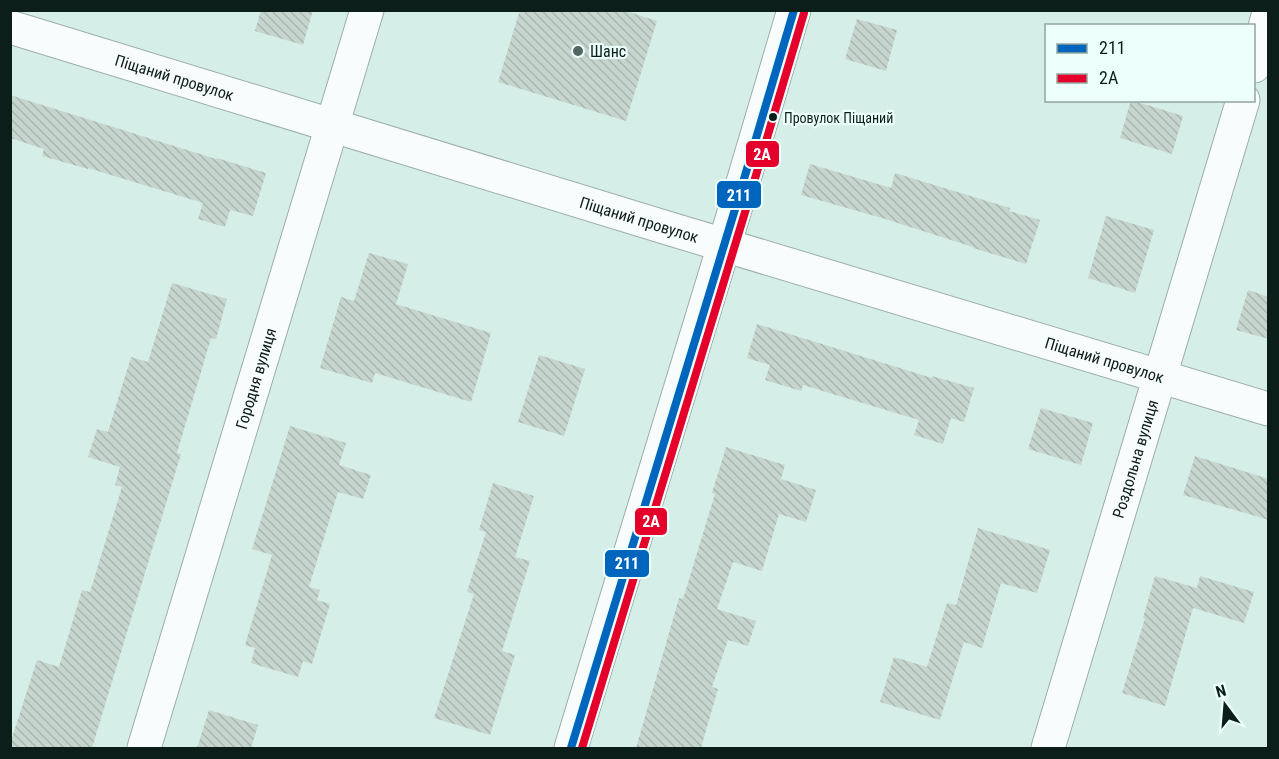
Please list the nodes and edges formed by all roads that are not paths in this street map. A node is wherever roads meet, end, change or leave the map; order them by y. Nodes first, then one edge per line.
1 (368, 10) edge
2 (794, 10) edge
3 (1269, 16) edge
4 (10, 27) edge
5 (1255, 63) edge
6 (1242, 102) edge
7 (332, 126) junction
8 (724, 245) junction
9 (1160, 376) junction
10 (1269, 409) edge
11 (144, 748) edge
12 (571, 748) edge
13 (1048, 748) edge

1 - 7 street, Городня вулиця
2 - 8 street
3 - 5 street
4 - 7 street, Піщаний провулок
6 - 9 street, Роздольна вулиця
7 - 8 street, Піщаний провулок
7 - 11 street, Городня вулиця
8 - 9 street, Піщаний провулок
8 - 12 street
9 - 10 street, Піщаний провулок
9 - 13 street, Роздольна вулиця

